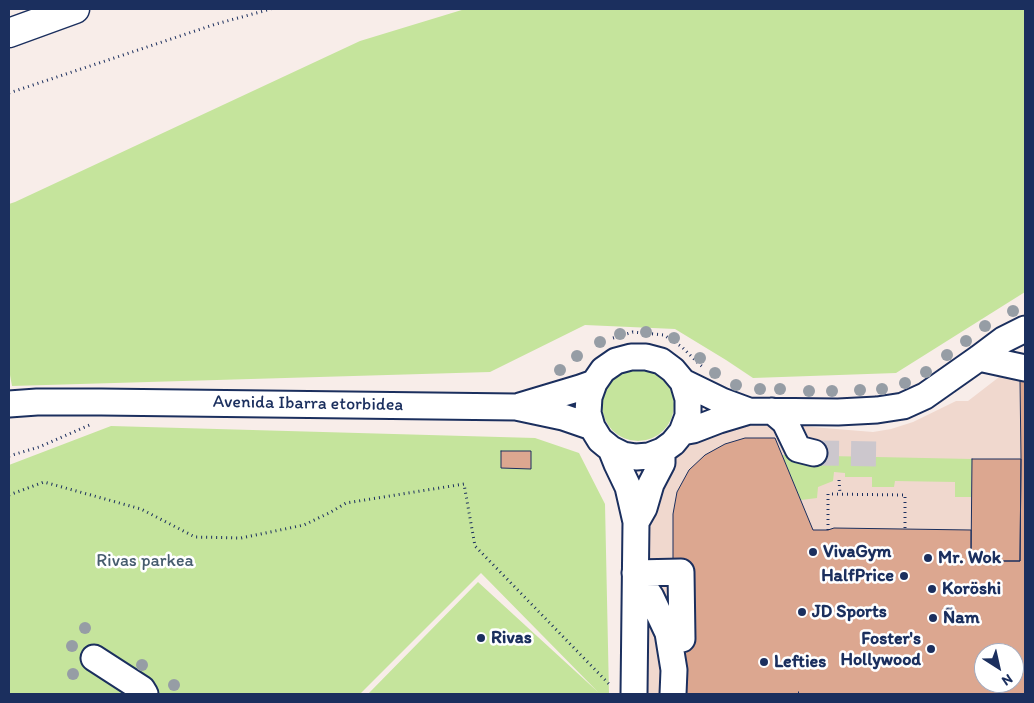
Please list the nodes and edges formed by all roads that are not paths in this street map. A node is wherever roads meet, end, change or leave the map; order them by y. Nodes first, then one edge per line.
1 (75, 9) edge
2 (9, 33) edge
3 (1025, 329) edge
4 (979, 358) junction
5 (1025, 368) edge
6 (594, 382) junction
7 (683, 382) junction
8 (9, 404) edge
9 (516, 407) junction
10 (760, 411) junction
11 (592, 427) junction
12 (682, 432) junction
13 (611, 449) junction
14 (662, 451) junction
15 (814, 453) tunnel mouth
16 (636, 522) junction
17 (635, 573) junction
18 (682, 639) dead end
19 (94, 658) dead end
20 (145, 694) edge
21 (634, 694) edge
22 (673, 694) edge

1 - 2 main road
3 - 4 street, Avenida Ibarra etorbidea
4 - 5 street
4 - 10 street, Avenida Ibarra etorbidea
6 - 7 street, Avenida Ibarra etorbidea
6 - 9 street, Avenida Ibarra etorbidea
6 - 11 street, Avenida Ibarra etorbidea
7 - 10 street, Avenida Ibarra etorbidea
7 - 12 street
8 - 9 street, Avenida Ibarra etorbidea
9 - 11 street, Avenida Ibarra etorbidea
10 - 12 street, Avenida Ibarra etorbidea
10 - 15 street
11 - 13 street, Avenida Ibarra etorbidea
12 - 14 street, Avenida Ibarra etorbidea
13 - 14 street, Avenida Ibarra etorbidea
13 - 16 street
14 - 16 street
16 - 17 street
17 - 18 street
17 - 21 street
17 - 22 street
19 - 20 street

